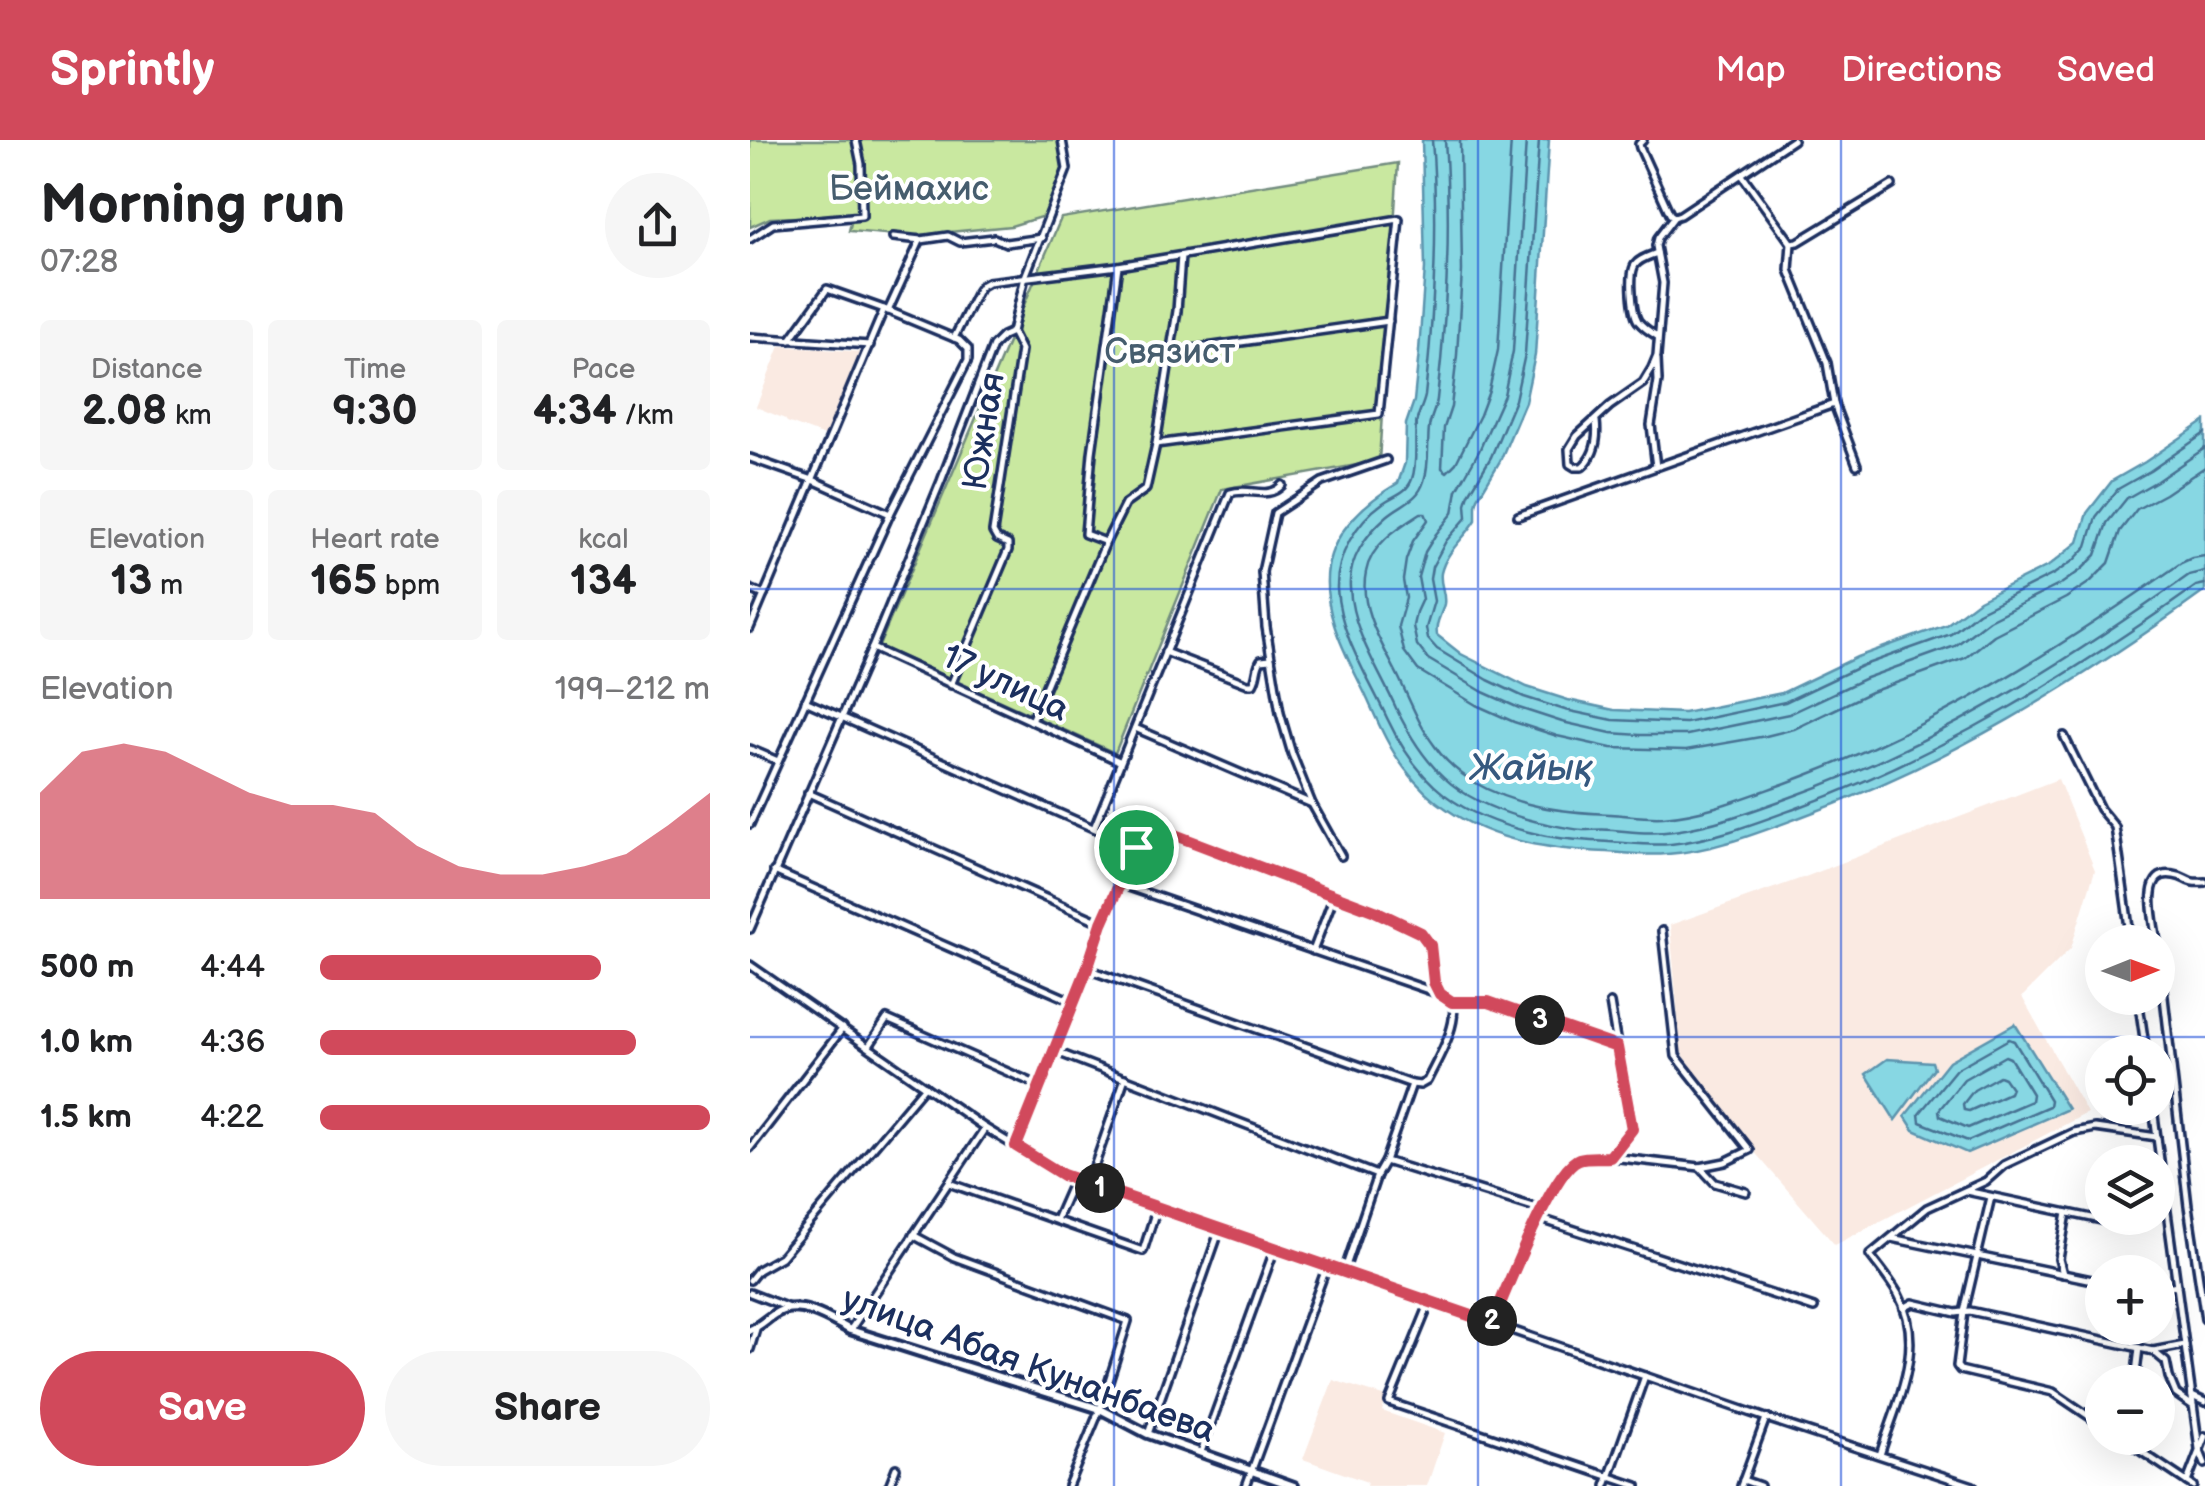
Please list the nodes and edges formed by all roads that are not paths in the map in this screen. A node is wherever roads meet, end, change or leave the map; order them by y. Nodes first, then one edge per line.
1 (856, 140) edge
2 (1062, 140) edge
3 (1642, 140) edge
4 (1794, 140) edge
5 (1742, 175) junction
6 (1892, 186) dead end
7 (1677, 216) junction
8 (893, 236) dead end
9 (1042, 238) junction
10 (750, 239) edge
11 (921, 240) junction
12 (1791, 243) junction
13 (1657, 253) junction
14 (1181, 256) junction
15 (1118, 266) junction
16 (1025, 277) junction
17 (886, 310) junction
18 (1389, 322) junction
19 (1012, 332) junction
20 (750, 337) edge
21 (1658, 338) junction
22 (956, 339) junction
23 (790, 340) junction
24 (870, 345) junction
25 (1170, 348) junction
26 (1656, 356) junction
27 (1834, 404) junction
28 (1596, 420) junction
29 (1156, 444) junction
30 (750, 458) edge
31 (1386, 460) dead end
32 (1857, 464) dead end
33 (1656, 468) junction
34 (813, 480) junction
35 (1282, 485) dead end
36 (890, 514) junction
37 (1518, 516) dead end
38 (1106, 542) junction
39 (750, 589) edge
40 (764, 595) junction
41 (750, 628) edge
42 (872, 648) junction
43 (1165, 652) junction
44 (1271, 659) junction
45 (951, 685) junction
46 (805, 701) junction
47 (843, 716) junction
48 (1031, 721) junction
49 (1134, 727) junction
50 (2064, 736) dead end
51 (750, 749) edge
52 (778, 761) junction
53 (1120, 762) junction
54 (808, 793) junction
55 (1312, 804) junction
56 (750, 824) edge
57 (1094, 828) junction
58 (1136, 847) junction
59 (1340, 856) dead end
60 (774, 871) junction
61 (2205, 882) edge
62 (1120, 884) junction
63 (1334, 896) junction
64 (1102, 923) junction
65 (2129, 925) edge
66 (2155, 925) edge
67 (750, 929) edge
68 (1662, 931) dead end
69 (1313, 951) junction
70 (750, 965) edge
71 (1087, 969) junction
72 (1440, 994) junction
73 (1074, 1002) junction
74 (1452, 1002) junction
75 (1610, 1004) dead end
76 (2165, 1015) edge
77 (843, 1028) junction
78 (869, 1046) junction
79 (1617, 1047) junction
80 (1054, 1051) junction
81 (1125, 1078) junction
82 (1412, 1084) junction
83 (925, 1086) junction
84 (1040, 1086) junction
85 (2155, 1125) edge
86 (985, 1128) junction
87 (2157, 1137) junction
88 (2158, 1145) edge
89 (1016, 1146) junction
90 (750, 1148) edge
91 (1610, 1157) junction
92 (1386, 1161) junction
93 (1700, 1167) junction
94 (1377, 1175) junction
95 (1074, 1178) junction
96 (949, 1183) junction
97 (1088, 1184) junction
98 (1963, 1191) junction
99 (1746, 1192) dead end
100 (1991, 1197) junction
101 (1157, 1207) junction
102 (1543, 1210) junction
103 (2066, 1213) junction
104 (2085, 1217) edge
105 (1538, 1218) junction
106 (1056, 1220) junction
107 (1220, 1230) junction
108 (2170, 1235) edge
109 (914, 1236) junction
110 (1892, 1238) junction
111 (1274, 1248) junction
112 (1977, 1256) junction
113 (1328, 1266) junction
114 (1344, 1272) junction
115 (2063, 1274) junction
116 (2085, 1279) edge
117 (750, 1280) edge
118 (2177, 1285) joint
119 (750, 1293) edge
120 (1430, 1302) junction
121 (790, 1308) junction
122 (1814, 1308) dead end
123 (1904, 1308) junction
124 (1964, 1312) junction
125 (2205, 1319) edge
126 (1492, 1323) junction
127 (753, 1329) edge
128 (850, 1330) junction
129 (2185, 1345) junction
130 (2139, 1348) junction
131 (750, 1349) edge
132 (2152, 1351) junction
133 (2136, 1365) edge
134 (1645, 1376) junction
135 (2192, 1396) junction
136 (2205, 1402) edge
137 (2193, 1406) junction
138 (1100, 1409) junction
139 (2085, 1414) edge
140 (1766, 1418) junction
141 (1148, 1434) junction
142 (2205, 1436) edge
143 (2199, 1448) junction
144 (1201, 1452) junction
145 (2146, 1455) edge
146 (1880, 1456) junction
147 (2205, 1464) edge
148 (896, 1468) dead end
149 (1251, 1470) junction
150 (1609, 1476) junction
151 (1742, 1483) edge
152 (2190, 1484) edge
153 (890, 1486) edge
154 (1068, 1486) edge
155 (1246, 1486) edge
156 (1294, 1486) edge
157 (1606, 1486) edge
158 (1637, 1486) edge
159 (1760, 1486) edge
160 (1973, 1486) edge

1 - 10 street
2 - 9 street, Южная
3 - 7 street
4 - 5 street
5 - 7 street
5 - 12 street
6 - 12 street
7 - 13 street
8 - 11 street
9 - 11 street
9 - 16 street, Южная
11 - 17 street
12 - 27 street
13 - 21 street
13 - 21 street
14 - 15 street
14 - 18 street
14 - 25 street
15 - 16 street
15 - 38 street
16 - 19 street, Южная
16 - 22 street
17 - 22 street
17 - 23 street
17 - 24 street
18 - 25 street
18 - 29 street
19 - 42 street
19 - 45 street, Южная
20 - 23 street
21 - 26 street
22 - 36 street
23 - 24 street
24 - 34 street
25 - 29 street
26 - 28 street
26 - 33 street
27 - 32 street
27 - 33 street
28 - 28 street
29 - 38 street
30 - 34 street
31 - 44 street
33 - 37 street
34 - 36 street
34 - 40 street
35 - 43 street
36 - 46 street
38 - 48 street
39 - 40 street
40 - 41 street
42 - 45 street, 17 улица
42 - 47 street
43 - 44 street
43 - 49 street
44 - 55 street
45 - 48 street, 17 улица
46 - 47 street
46 - 52 street
47 - 54 street
47 - 57 street
48 - 53 street, 17 улица
49 - 53 street
49 - 55 street
50 - 65 street
51 - 52 street
52 - 56 street
53 - 57 street
54 - 60 street
54 - 64 street
55 - 59 street
57 - 58 street
58 - 62 street
58 - 63 street
60 - 67 street
60 - 73 street
61 - 66 street
62 - 64 street
62 - 69 street
63 - 69 street
63 - 72 street
64 - 71 street
68 - 93 street
69 - 72 street
70 - 77 street
71 - 73 street
71 - 82 street
72 - 74 street
73 - 80 street
74 - 79 street
74 - 82 street
75 - 79 street
76 - 125 street
77 - 78 street
77 - 90 street
78 - 83 street
78 - 84 street
79 - 91 street
80 - 81 street
80 - 84 street
81 - 94 street
81 - 97 street
82 - 92 street
83 - 86 street
83 - 117 street
84 - 89 street
85 - 87 street
86 - 89 street
86 - 96 street
87 - 88 street
87 - 98 street
89 - 95 street
91 - 93 street
91 - 102 street
92 - 94 street
92 - 102 street
93 - 99 street
94 - 114 street
95 - 97 street
95 - 106 street
96 - 106 street
96 - 109 street
97 - 101 street
98 - 100 street
98 - 110 street
100 - 103 street
100 - 112 street
101 - 106 street
101 - 107 street
102 - 105 street
103 - 104 street
103 - 115 street
105 - 122 street
105 - 126 street
107 - 111 street
107 - 141 street
108 - 118 street
109 - 128 street
109 - 138 street
110 - 112 street
110 - 123 street
111 - 113 street
111 - 144 street
112 - 115 street
112 - 124 street
113 - 114 street
113 - 149 street
114 - 120 street
115 - 116 street
118 - 129 street
119 - 121 street
120 - 126 street
120 - 150 street
121 - 127 street, улица Абая Кунанбаева
121 - 128 street, улица Абая Кунанбаева
123 - 124 street
123 - 146 street
124 - 130 street
124 - 139 street
126 - 134 street
127 - 131 street
128 - 138 street, улица Абая Кунанбаева
129 - 132 street
129 - 135 street
130 - 132 street
130 - 133 street
132 - 137 street
134 - 140 street
134 - 150 street
135 - 136 street
135 - 137 street
137 - 143 street
138 - 141 street, улица Абая Кунанбаева
138 - 154 street
140 - 146 street
140 - 151 street
141 - 144 street, улица Абая Кунанбаева
142 - 143 street
143 - 147 street
143 - 152 street
144 - 149 street, улица Абая Кунанбаева
145 - 152 street
146 - 160 street
148 - 153 street
149 - 155 street
149 - 156 street, улица Абая Кунанбаева
150 - 157 street
150 - 158 street
151 - 159 street

